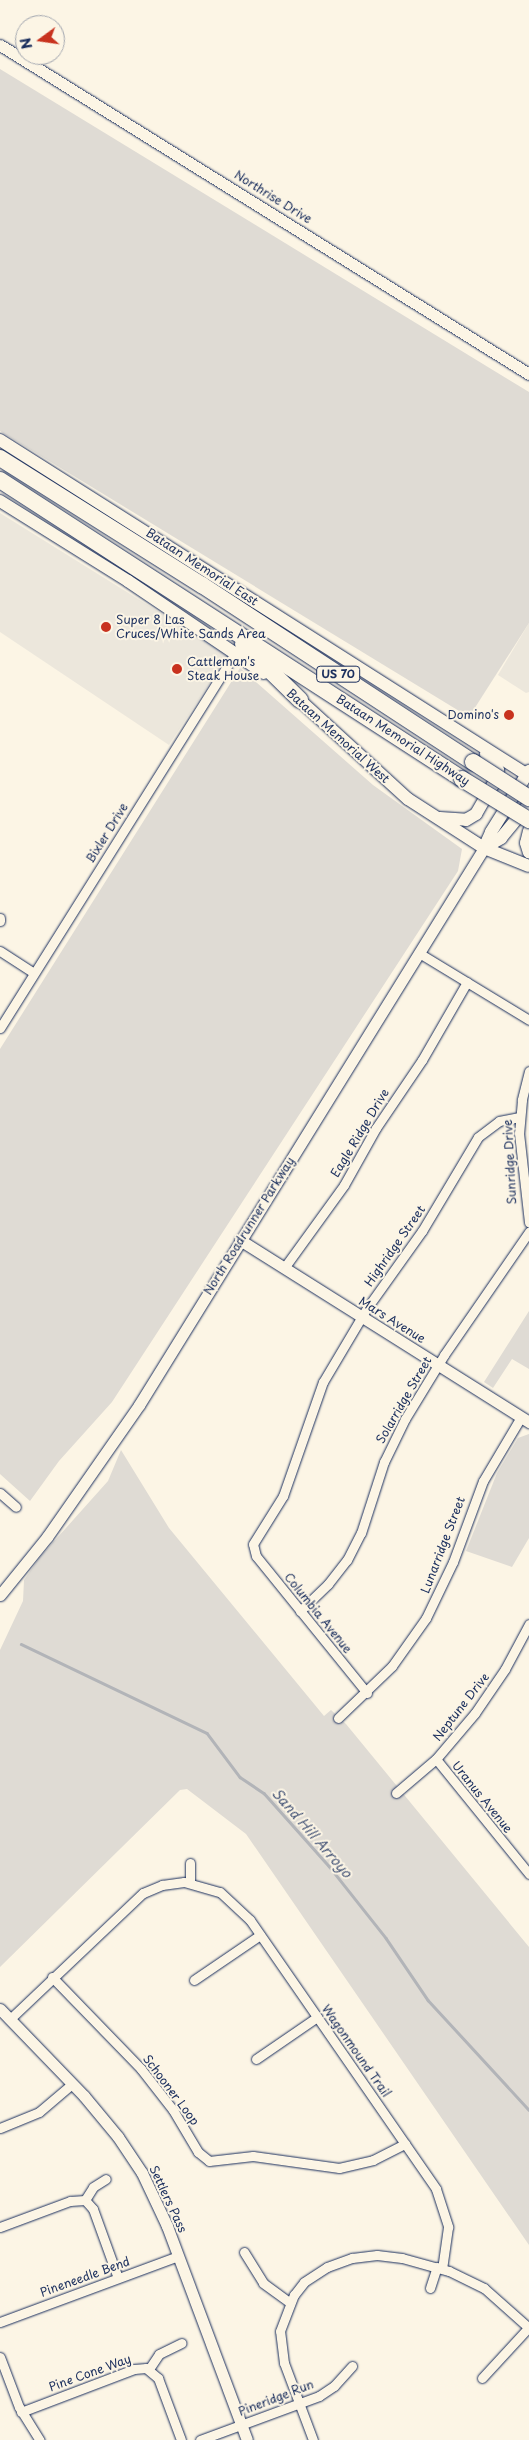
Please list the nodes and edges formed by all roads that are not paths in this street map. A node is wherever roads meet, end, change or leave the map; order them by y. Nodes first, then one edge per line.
1 (0, 45) edge
2 (529, 374) edge
3 (0, 440) edge
4 (0, 458) edge
5 (0, 480) edge
6 (0, 502) edge
7 (216, 618) junction
8 (236, 652) junction
9 (300, 700) junction
10 (474, 742) junction
11 (528, 774) edge
12 (529, 798) edge
13 (529, 804) edge
14 (436, 818) junction
15 (529, 820) edge
16 (529, 831) edge
17 (484, 848) junction
18 (529, 853) edge
19 (529, 866) edge
20 (0, 951) edge
21 (419, 953) junction
22 (34, 973) junction
23 (467, 982) junction
24 (529, 1020) edge
25 (0, 1028) edge
26 (529, 1071) edge
27 (520, 1117) junction
28 (529, 1222) edge
29 (529, 1232) edge
30 (240, 1240) junction
31 (284, 1268) junction
32 (362, 1317) junction
33 (438, 1365) junction
34 (525, 1420) edge
35 (0, 1493) edge
36 (16, 1508) dead end
37 (250, 1548) joint
38 (0, 1595) edge
39 (300, 1611) junction
40 (529, 1624) edge
41 (367, 1693) junction
42 (338, 1718) dead end
43 (436, 1759) junction
44 (396, 1793) dead end
45 (190, 1863) dead end
46 (529, 1874) edge
47 (190, 1883) junction
48 (260, 1935) junction
49 (52, 1978) junction
50 (194, 1980) dead end
51 (0, 2009) edge
52 (317, 2017) junction
53 (10, 2019) junction
54 (256, 2059) dead end
55 (72, 2084) junction
56 (0, 2128) edge
57 (405, 2144) junction
58 (106, 2179) dead end
59 (85, 2200) junction
60 (0, 2227) edge
61 (244, 2252) dead end
62 (178, 2256) junction
63 (439, 2268) junction
64 (118, 2278) junction
65 (430, 2288) dead end
66 (289, 2302) junction
67 (0, 2322) edge
68 (529, 2328) edge
69 (182, 2344) dead end
70 (0, 2357) edge
71 (352, 2366) dead end
72 (149, 2369) junction
73 (482, 2378) dead end
74 (299, 2403) junction
75 (21, 2412) junction
76 (241, 2425) junction
77 (40, 2440) edge
78 (181, 2440) edge
79 (200, 2440) edge
80 (247, 2440) edge
81 (313, 2440) edge

1 - 2 street, Northrise Drive
3 - 10 main road, Bataan Memorial East
4 - 12 highway, Bataan Memorial Highway / US 70, bridge
5 - 7 highway, Bataan Memorial Highway / US 70
6 - 8 main road, Bataan Memorial West
7 - 9 highway
7 - 15 highway, Bataan Memorial Highway / US 70, bridge
8 - 9 main road, Bataan Memorial West
8 - 22 street, Bixler Drive
9 - 14 main road, Bataan Memorial West
10 - 11 main road, Bataan Memorial East
10 - 14 main road
11 - 17 main road, North Roadrunner Parkway
13 - 17 main road, North Roadrunner Parkway
14 - 17 main road, Bataan Memorial West
16 - 18 main road
17 - 19 main road, Bataan Memorial West
17 - 21 street, North Roadrunner Parkway
20 - 22 street
21 - 23 street
21 - 30 street, North Roadrunner Parkway
22 - 25 street, Bixler Drive
23 - 24 street
23 - 31 street, Eagle Ridge Drive
26 - 27 street, Sunridge Drive
27 - 28 street, Sunridge Drive
27 - 32 street, Highridge Street
29 - 33 street, Solarridge Street
30 - 31 street, Mars Avenue
30 - 38 street, North Roadrunner Parkway
31 - 32 street, Mars Avenue
32 - 33 street, Mars Avenue
32 - 37 street, Highridge Street
33 - 34 street, Mars Avenue
33 - 39 street, Solarridge Street
34 - 41 street, Lunarridge Street
35 - 36 street
37 - 39 street, Columbia Avenue
39 - 41 street, Columbia Avenue
40 - 43 street, Neptune Drive
41 - 42 street, Lunarridge Street
43 - 44 street, Neptune Drive
43 - 46 street, Uranus Avenue
45 - 47 street
47 - 48 street, Wagonmound Trail
47 - 49 street, Wagonmound Trail
48 - 50 street
48 - 52 street, Wagonmound Trail
49 - 53 street, Wagonmound Trail
49 - 57 street, Schooner Loop
51 - 53 street, Settlers Pass
52 - 54 street
52 - 57 street, Wagonmound Trail
53 - 55 street, Settlers Pass
55 - 56 street
55 - 62 street, Settlers Pass
57 - 63 street, Wagonmound Trail
58 - 59 street
59 - 60 street
59 - 64 street
61 - 66 street
62 - 64 street, Pineneedle Bend
62 - 76 street, Settlers Pass
63 - 65 street, Wagonmound Trail
63 - 66 street
63 - 68 street
64 - 67 street, Pineneedle Bend
66 - 74 street
68 - 73 street
69 - 72 street
70 - 75 street
71 - 74 street, Pineridge Run
72 - 75 street, Pine Cone Way
72 - 78 street, Pine Cone Way
74 - 76 street, Pineridge Run
74 - 81 street
75 - 77 street
76 - 79 street, Pineridge Run
76 - 80 street, Settlers Pass

